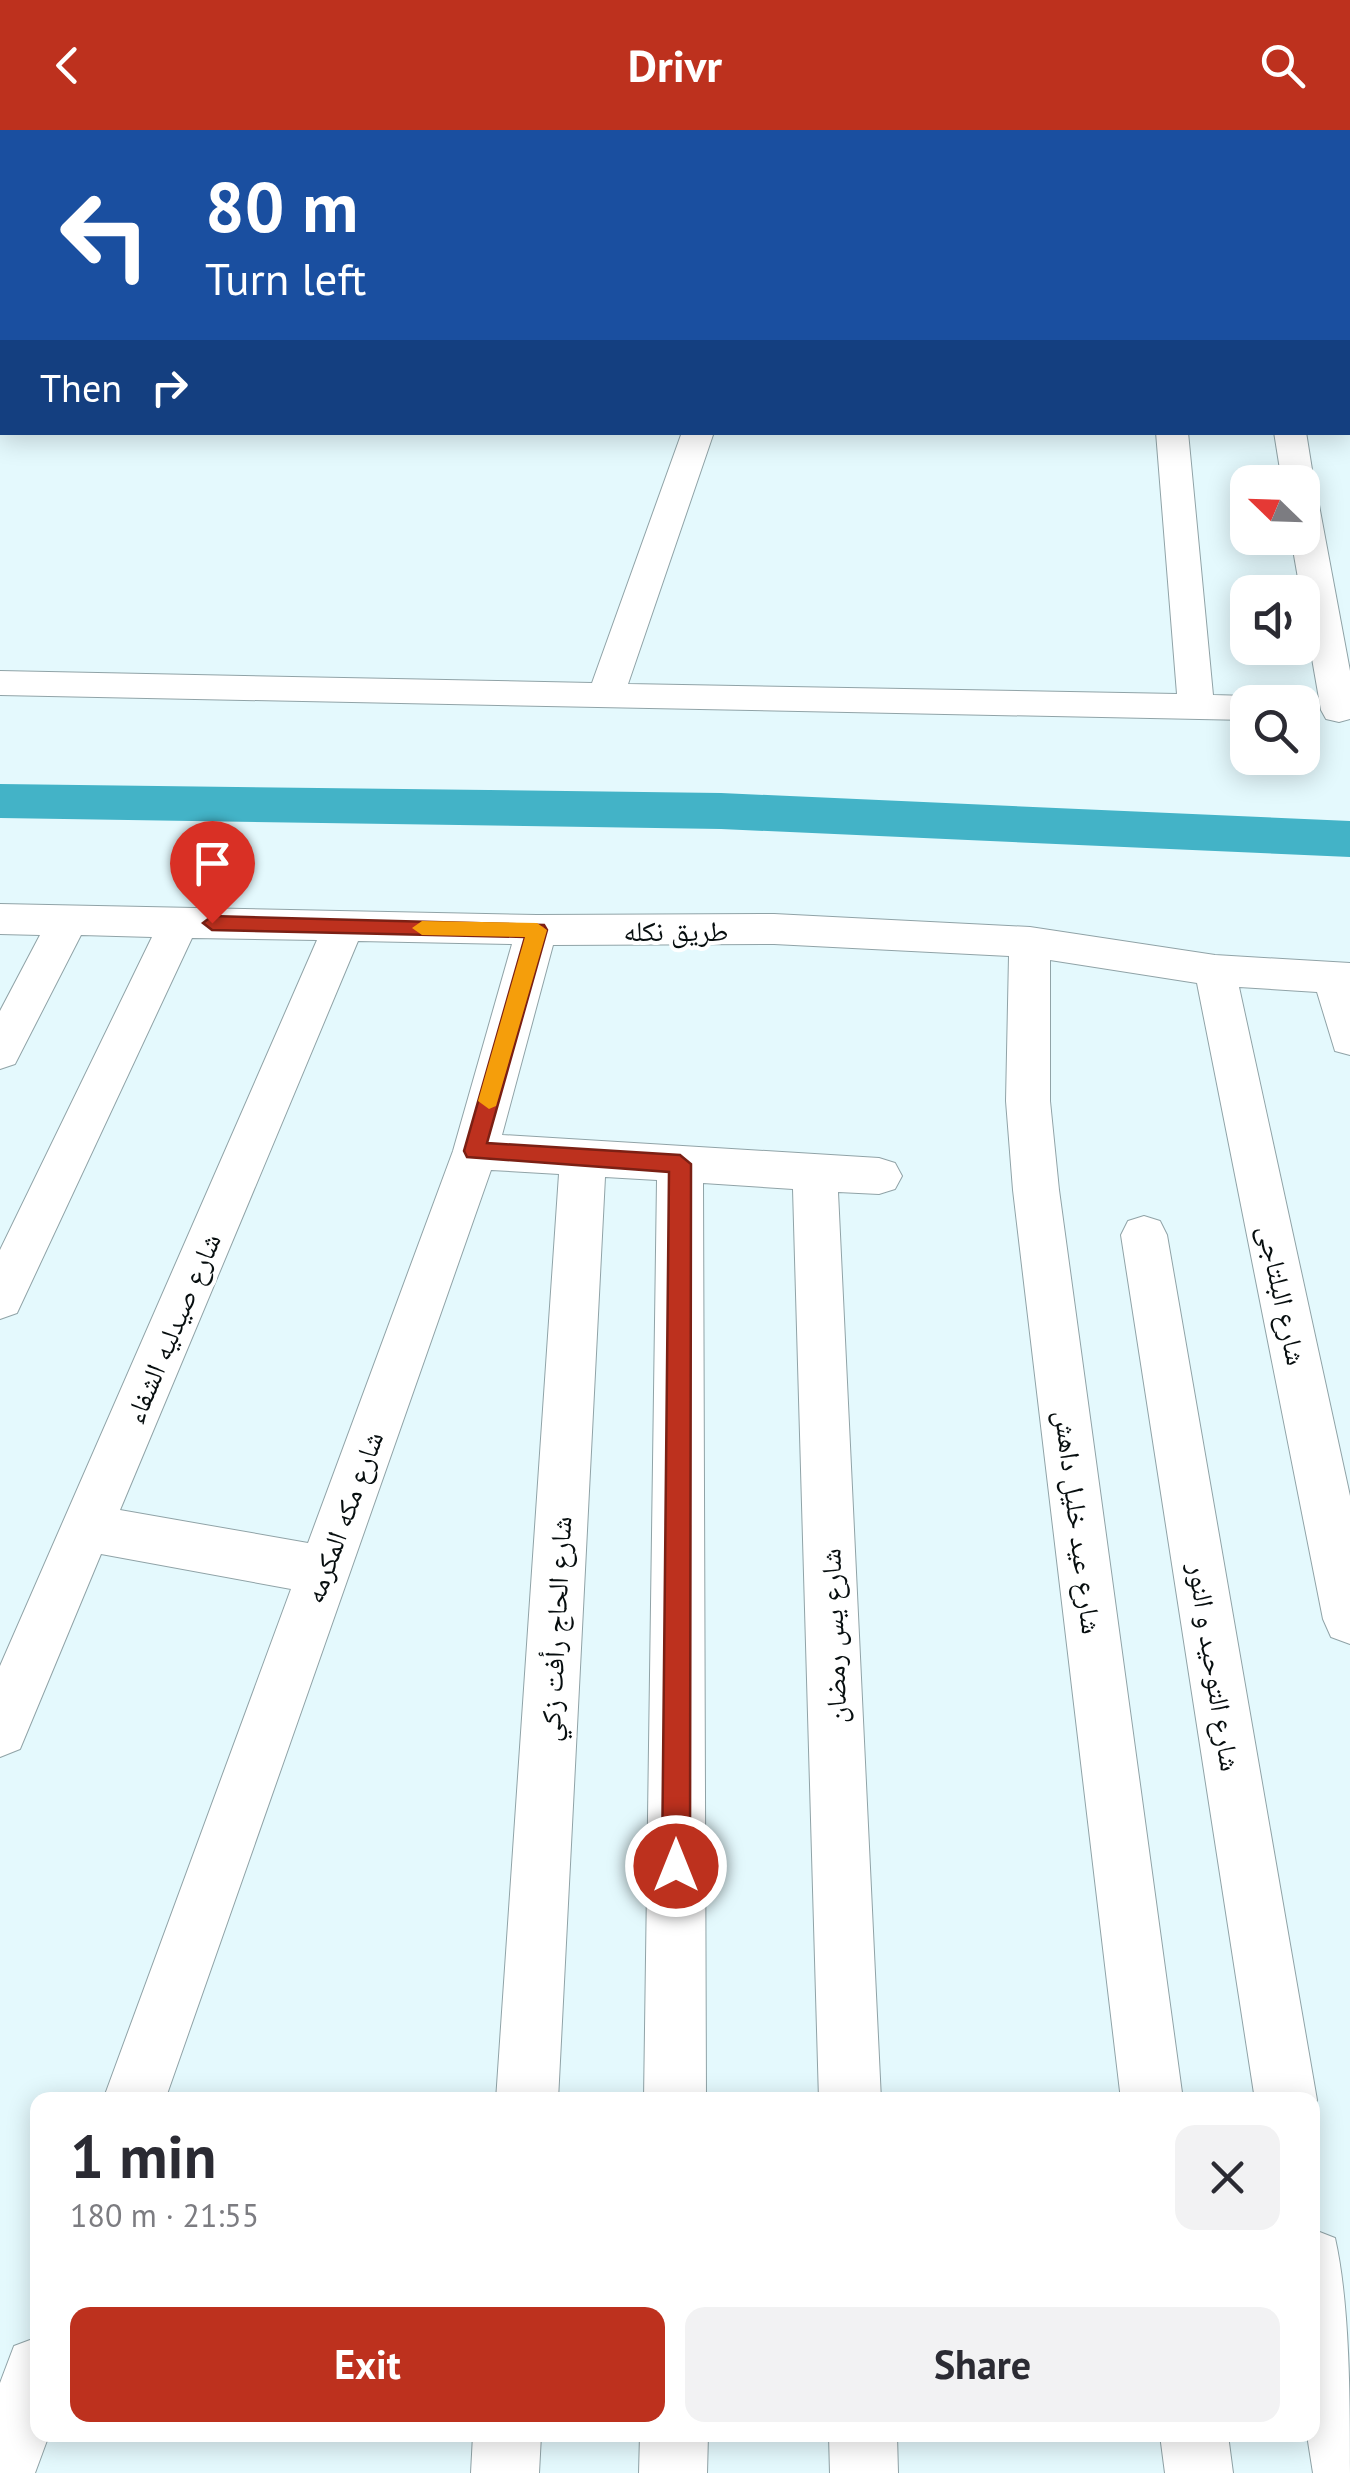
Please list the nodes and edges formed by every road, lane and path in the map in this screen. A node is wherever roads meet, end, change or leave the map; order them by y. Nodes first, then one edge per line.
1 (697, 435) edge
2 (1172, 435) edge
3 (1290, 435) edge
4 (1295, 465) edge
5 (1309, 555) edge
6 (0, 683) edge
7 (606, 694) junction
8 (1196, 706) junction
9 (1230, 707) edge
10 (1330, 709) edge
11 (0, 919) edge
12 (68, 920) junction
13 (179, 922) junction
14 (344, 926) junction
15 (537, 930) junction
16 (1030, 942) junction
17 (1215, 970) junction
18 (1342, 979) edge
19 (1350, 1040) edge
20 (0, 1052) edge
21 (474, 1151) junction
22 (583, 1158) junction
23 (680, 1164) junction
24 (815, 1173) junction
25 (879, 1176) dead end
26 (1144, 1235) dead end
27 (0, 1298) edge
28 (87, 1528) junction
29 (324, 1570) junction
30 (1350, 1619) edge
31 (0, 1730) edge
32 (137, 2092) edge
33 (527, 2092) edge
34 (675, 2092) edge
35 (850, 2092) edge
36 (1151, 2092) edge
37 (1285, 2092) edge
38 (1320, 2309) edge
39 (30, 2392) edge
40 (507, 2442) edge
41 (674, 2442) edge
42 (863, 2442) edge
43 (1195, 2442) edge
44 (1, 2473) edge
45 (505, 2473) edge
46 (673, 2473) edge
47 (864, 2473) edge
48 (1199, 2473) edge
49 (1347, 2473) edge

1 - 7 street
2 - 8 street
3 - 4 street
5 - 10 street
6 - 7 street
7 - 8 street
8 - 9 street
11 - 12 street, طريق نكله
12 - 13 street, طريق نكله
12 - 20 street
13 - 14 street, طريق نكله
13 - 27 street
14 - 15 street, طريق نكله
14 - 28 street, شارع صيدليه الشفاء
15 - 16 street, طريق نكله
15 - 21 street, شارع مكه المكرمه
16 - 17 street, طريق نكله
16 - 36 street, شارع عيد خليل داهش
17 - 18 street, طريق نكله
17 - 30 street, شارع البلتاجى
18 - 19 street
21 - 22 street
21 - 29 street, شارع مكه المكرمه
22 - 23 street
22 - 33 street, شارع الحاج رأفت زكي
23 - 24 street
23 - 34 street
24 - 25 street
24 - 35 street, شارع يس رمضان
26 - 37 street, شارع التوحيد و النور
28 - 29 street
28 - 31 street, شارع صيدليه الشفاء
29 - 32 street, شارع مكه المكرمه
38 - 49 street
39 - 44 street
40 - 45 street
41 - 46 street
42 - 47 street
43 - 48 street

